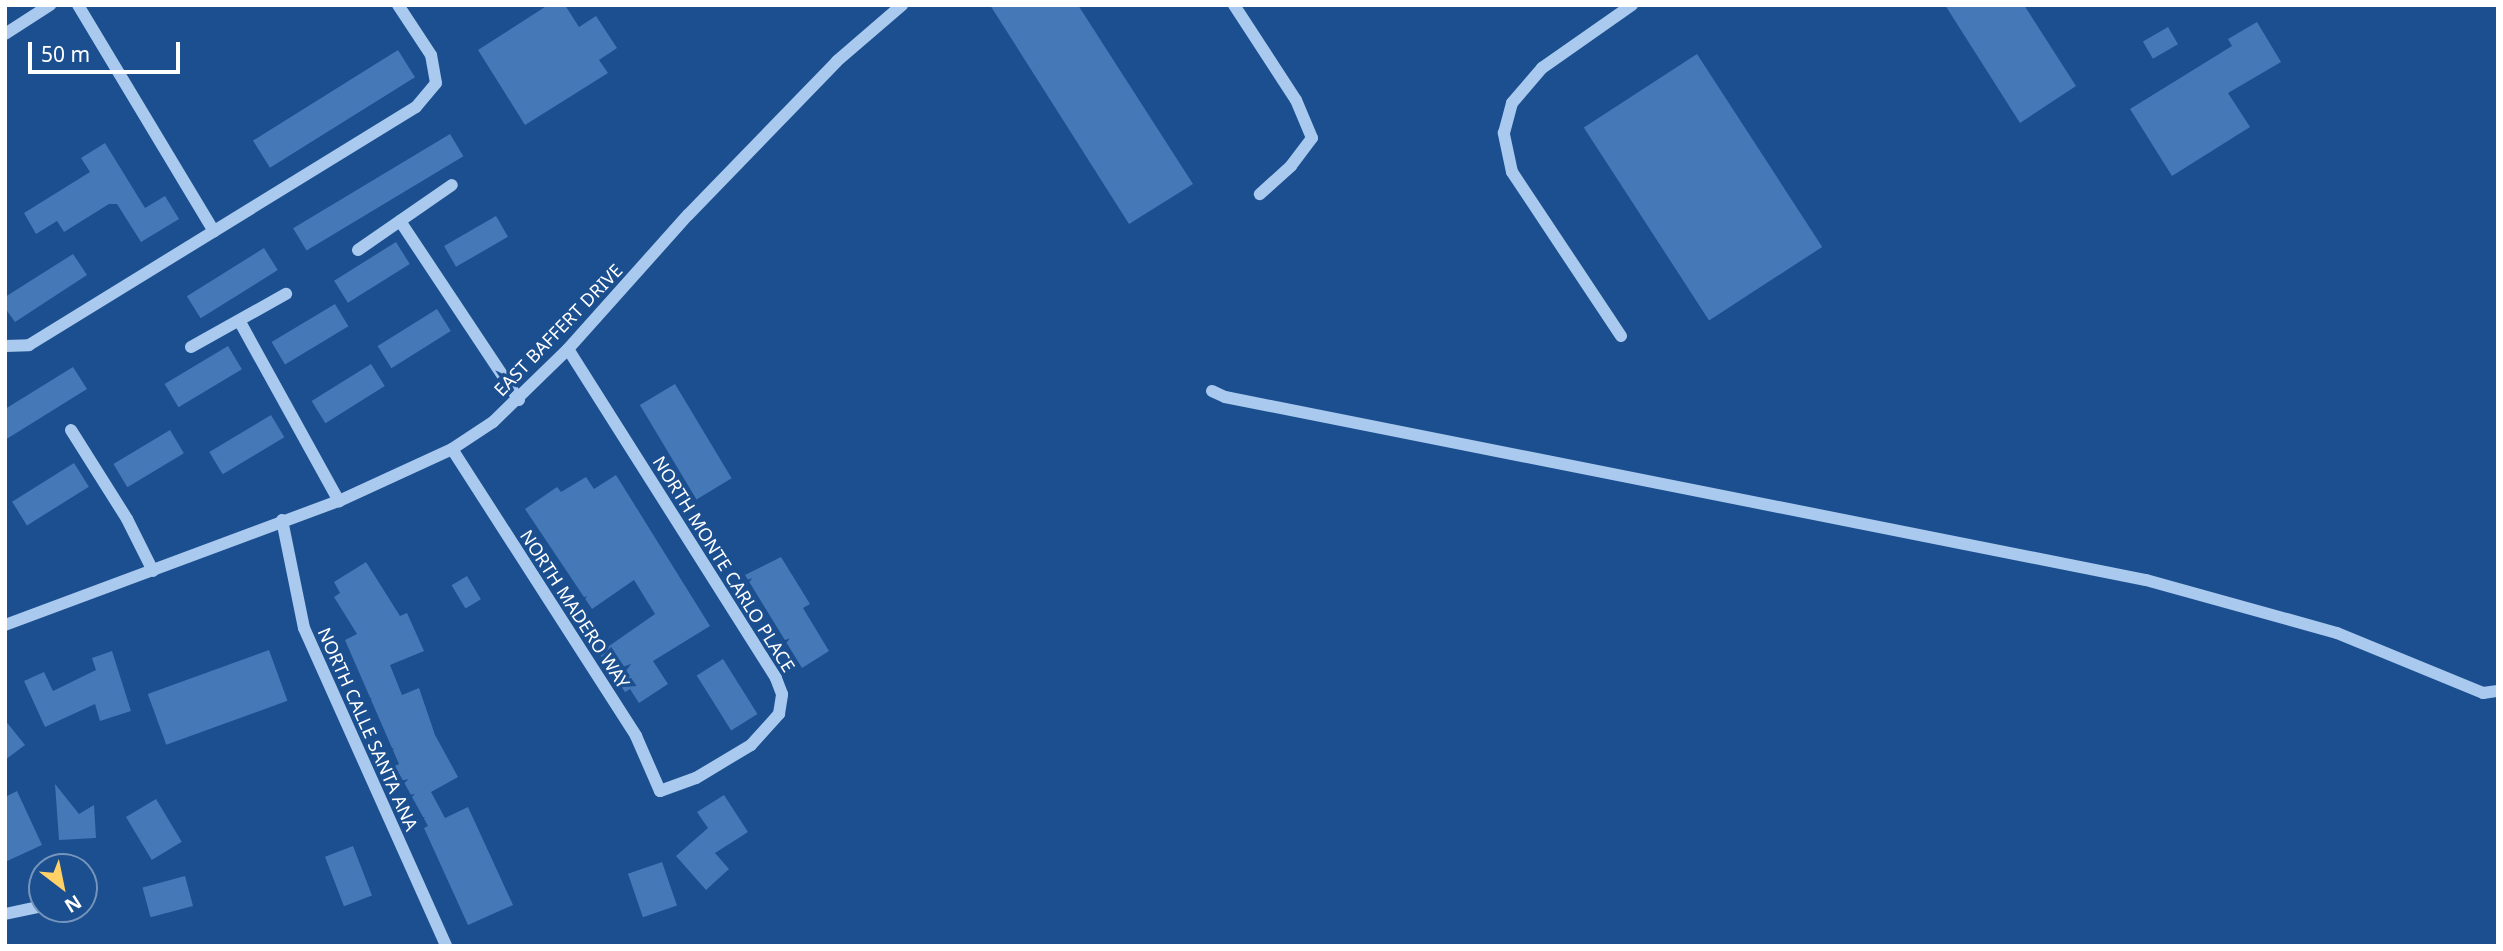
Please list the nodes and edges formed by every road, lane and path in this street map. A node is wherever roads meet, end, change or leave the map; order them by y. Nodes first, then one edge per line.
1 (50, 5) edge
2 (78, 5) edge
3 (398, 5) edge
4 (902, 5) edge
5 (1234, 5) edge
6 (1632, 5) edge
7 (5, 34) edge
8 (452, 186) dead end
9 (1260, 194) dead end
10 (400, 221) junction
11 (214, 231) junction
12 (358, 250) dead end
13 (286, 294) dead end
14 (240, 322) junction
15 (1621, 336) dead end
16 (5, 346) edge
17 (191, 347) dead end
18 (568, 349) junction
19 (1212, 391) dead end
20 (519, 400) junction
21 (71, 430) dead end
22 (452, 449) junction
23 (339, 501) junction
24 (282, 520) junction
25 (153, 571) junction
26 (5, 625) edge
27 (2498, 691) edge
28 (660, 791) joint
29 (28, 909) edge
30 (5, 914) edge
31 (446, 946) edge

1 - 7 street
2 - 11 street
3 - 11 street
4 - 18 street, EAST BAFFERT DRIVE
5 - 9 street
6 - 15 street
8 - 10 street
10 - 12 street
10 - 20 street
11 - 16 street
13 - 14 street
14 - 17 street
14 - 23 street
18 - 20 street, EAST BAFFERT DRIVE
18 - 28 street, NORTH MONTE CARLO PLACE
19 - 27 street
20 - 22 street, EAST BAFFERT DRIVE
21 - 25 street
22 - 23 street, EAST BAFFERT DRIVE
22 - 28 street, NORTH MADERO WAY
23 - 24 street, EAST BAFFERT DRIVE
24 - 25 street, EAST BAFFERT DRIVE
24 - 31 street, NORTH CALLE SANTA ANA
25 - 26 street, EAST BAFFERT DRIVE
29 - 30 street

